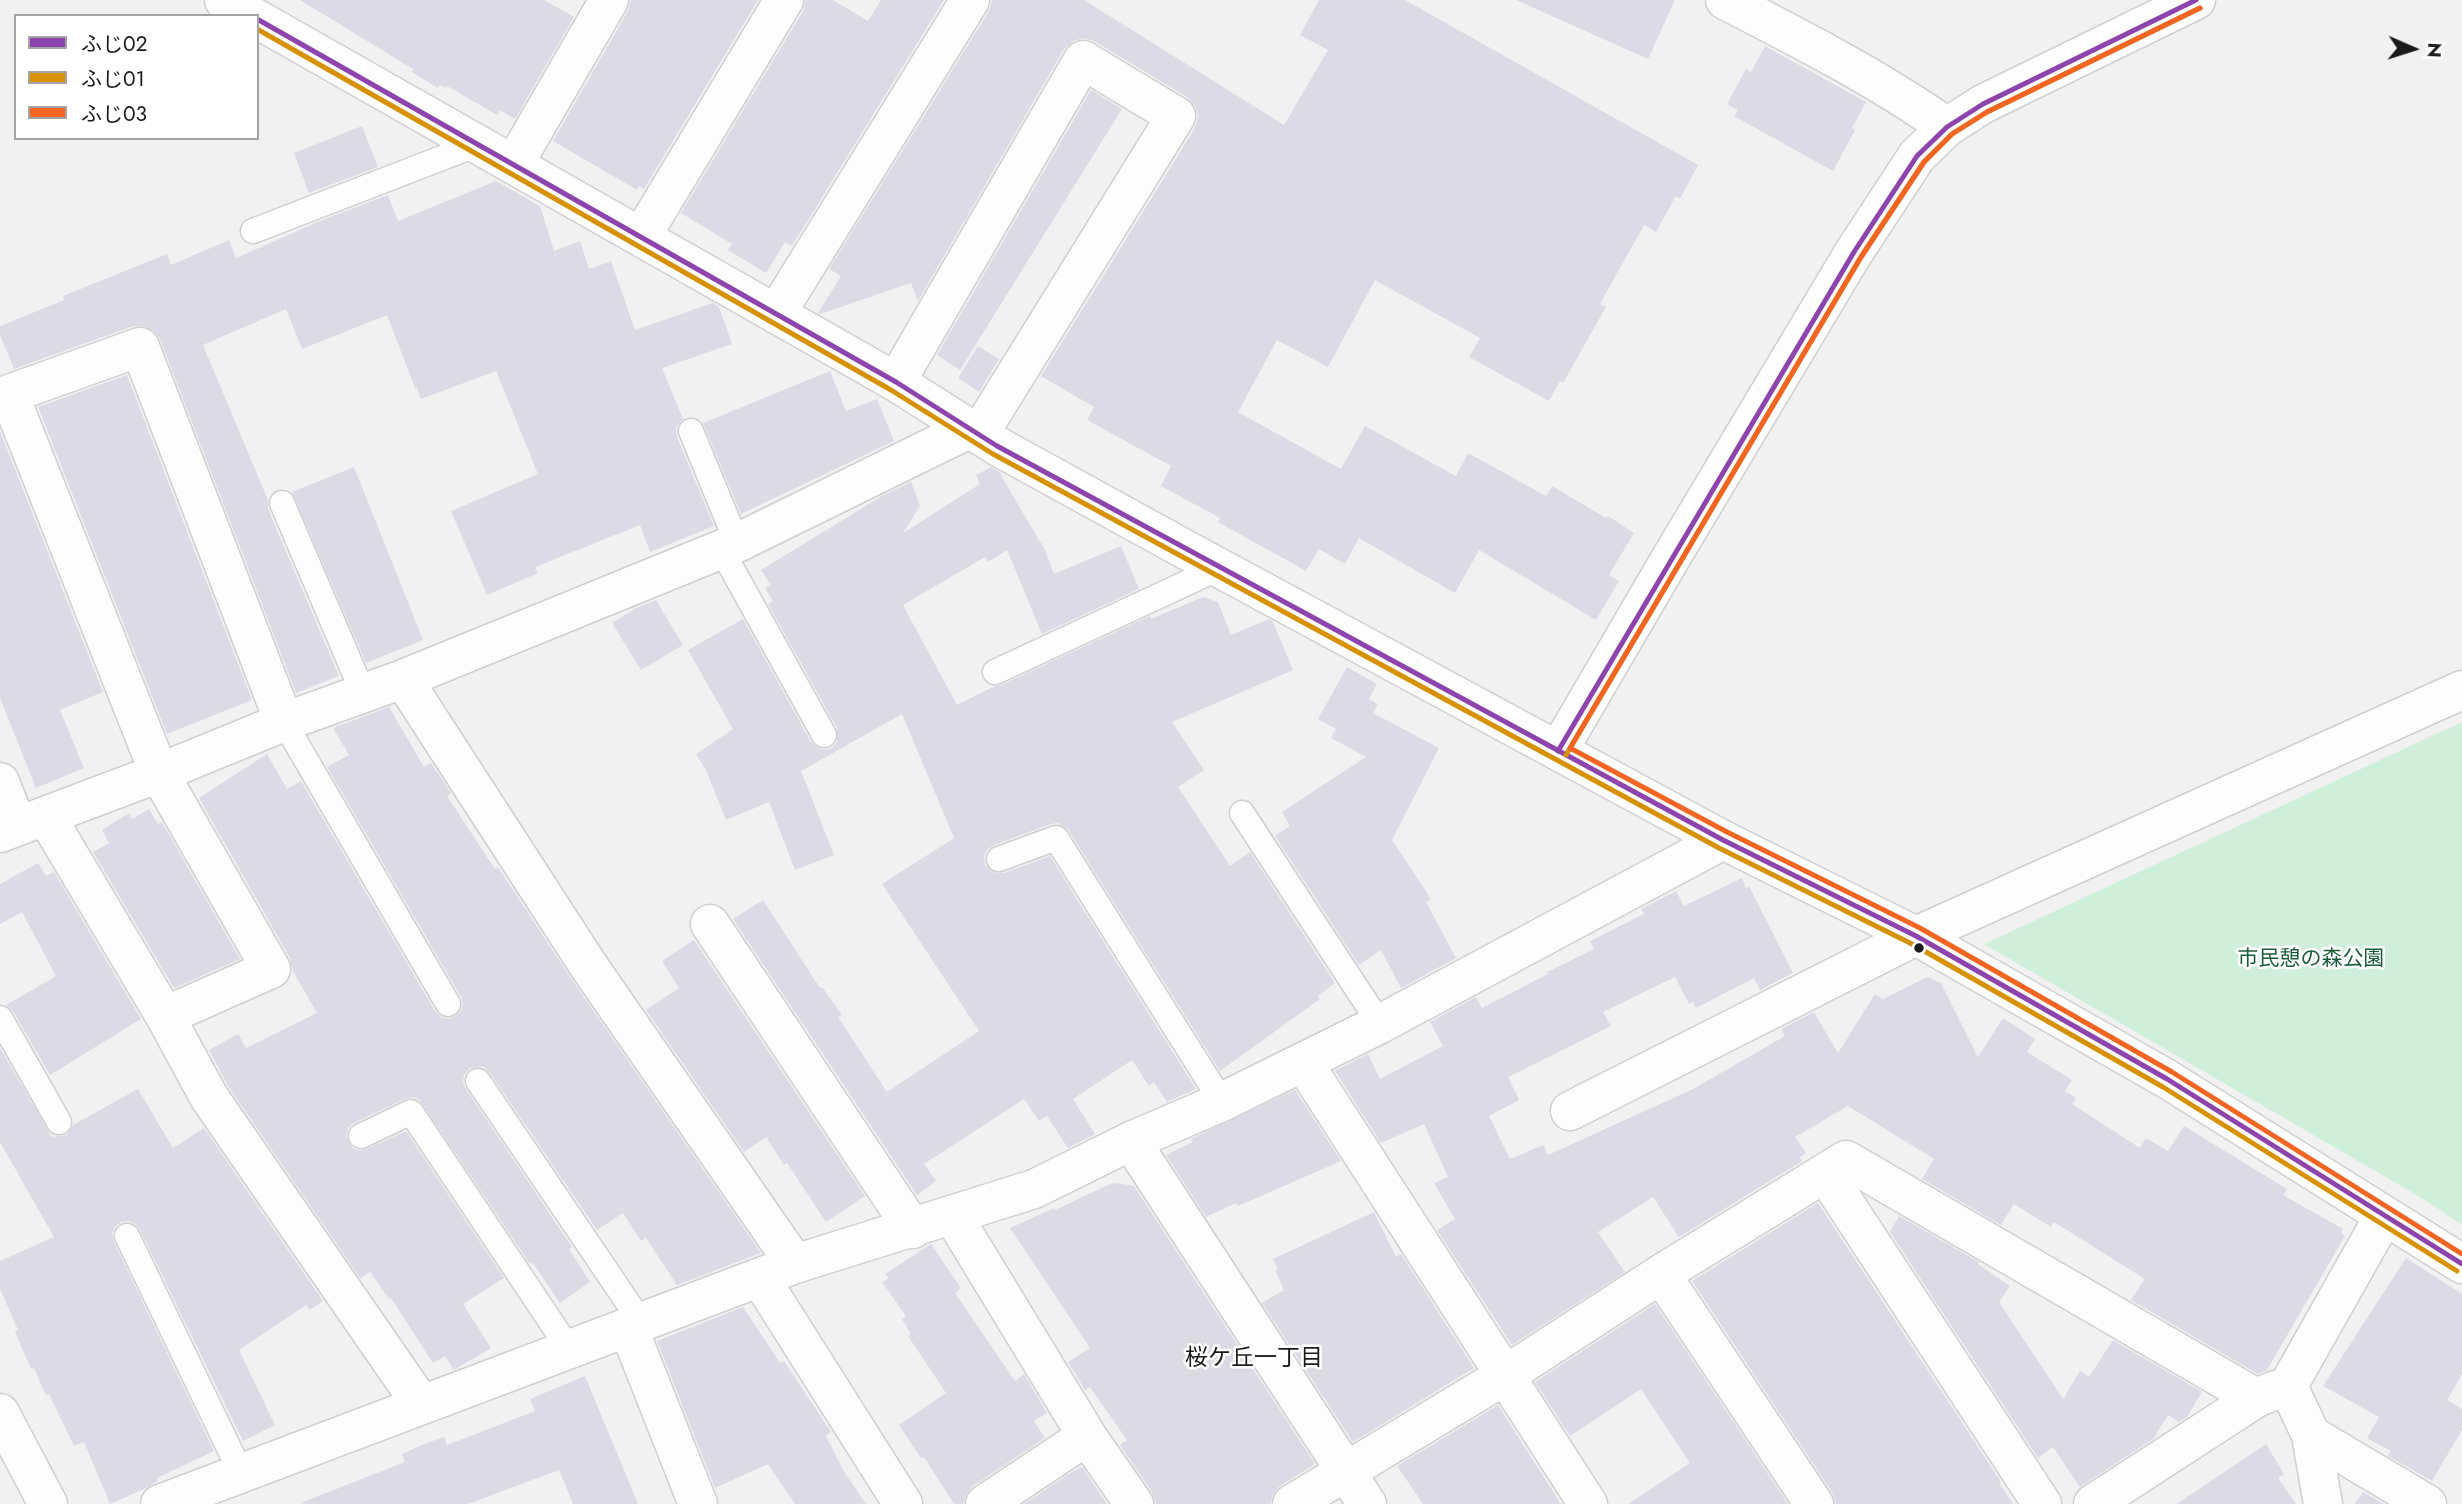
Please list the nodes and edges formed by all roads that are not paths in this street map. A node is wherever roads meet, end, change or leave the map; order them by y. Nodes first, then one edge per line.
1 (224, 0) edge
2 (784, 0) edge
3 (970, 0) edge
4 (1725, 0) edge
5 (2196, 0) edge
6 (599, 3) edge
7 (248, 14) edge
8 (259, 20) edge
9 (1947, 127) junction
10 (478, 144) junction
11 (514, 164) junction
12 (253, 231) dead end
13 (641, 237) junction
14 (776, 314) junction
15 (896, 382) junction
16 (691, 431) dead end
17 (975, 431) junction
18 (282, 503) dead end
19 (729, 546) junction
20 (1219, 568) junction
21 (995, 672) dead end
22 (403, 679) junction
23 (2462, 690) edge
24 (363, 693) junction
25 (284, 722) junction
26 (824, 735) dead end
27 (1558, 751) junction
28 (159, 773) junction
29 (0, 782) edge
30 (1242, 813) dead end
31 (21, 825) edge
32 (1723, 840) junction
33 (999, 859) dead end
34 (710, 924) dead end
35 (1916, 936) junction
36 (448, 1004) dead end
37 (165, 1016) junction
38 (0, 1018) edge
39 (1380, 1024) junction
40 (1303, 1062) junction
41 (478, 1081) dead end
42 (1222, 1102) junction
43 (1570, 1111) dead end
44 (59, 1122) dead end
45 (361, 1136) dead end
46 (1131, 1141) junction
47 (1825, 1173) junction
48 (953, 1216) junction
49 (2384, 1216) junction
50 (913, 1229) junction
51 (127, 1236) dead end
52 (795, 1264) junction
53 (2462, 1264) edge
54 (1661, 1274) junction
55 (760, 1278) junction
56 (635, 1324) junction
57 (569, 1349) junction
58 (1504, 1376) junction
59 (2272, 1392) junction
60 (421, 1404) junction
61 (0, 1413) edge
62 (2311, 1435) junction
63 (1087, 1436) junction
64 (1345, 1470) junction
65 (242, 1473) junction
66 (48, 1504) edge
67 (160, 1504) edge
68 (698, 1504) edge
69 (904, 1504) edge
70 (985, 1504) edge
71 (1134, 1504) edge
72 (1292, 1504) edge
73 (1367, 1504) edge
74 (1588, 1504) edge
75 (1814, 1504) edge
76 (2042, 1504) edge
77 (2093, 1504) edge
78 (2323, 1504) edge
79 (2427, 1504) edge

1 - 7 street
2 - 13 street
3 - 14 street
4 - 9 street
5 - 9 street
6 - 11 street
8 - 10 street
9 - 27 street
10 - 11 street
10 - 12 lane
11 - 13 street
13 - 14 street
14 - 15 street
15 - 17 street
15 - 17 street
16 - 19 lane
17 - 19 street
17 - 20 street
18 - 24 lane
19 - 22 street
19 - 26 lane
20 - 21 lane
20 - 27 street
22 - 24 street
22 - 52 street
23 - 35 street
24 - 25 street
25 - 28 street
25 - 28 street
25 - 36 lane
27 - 32 street
28 - 31 street
28 - 37 street
29 - 31 street
30 - 39 lane
31 - 37 street
32 - 35 street
32 - 39 street
33 - 42 lane
34 - 50 street
35 - 43 street
35 - 49 street
37 - 60 street
38 - 44 lane
39 - 40 street
40 - 42 street
40 - 58 street
41 - 56 lane
42 - 46 street
45 - 57 lane
46 - 48 street
46 - 64 street
47 - 54 street
47 - 59 street
47 - 76 street
48 - 50 street
48 - 63 street
49 - 53 street
49 - 59 street
50 - 52 street
51 - 65 lane
52 - 55 street
54 - 58 street
54 - 75 street
55 - 56 street
55 - 69 street
56 - 57 street
56 - 68 street
57 - 60 street
58 - 64 street
58 - 74 street
59 - 62 street
59 - 77 street
60 - 65 street
61 - 66 street
62 - 78 street
62 - 79 street
63 - 70 street
63 - 71 street
64 - 72 street
64 - 73 street
65 - 67 street

